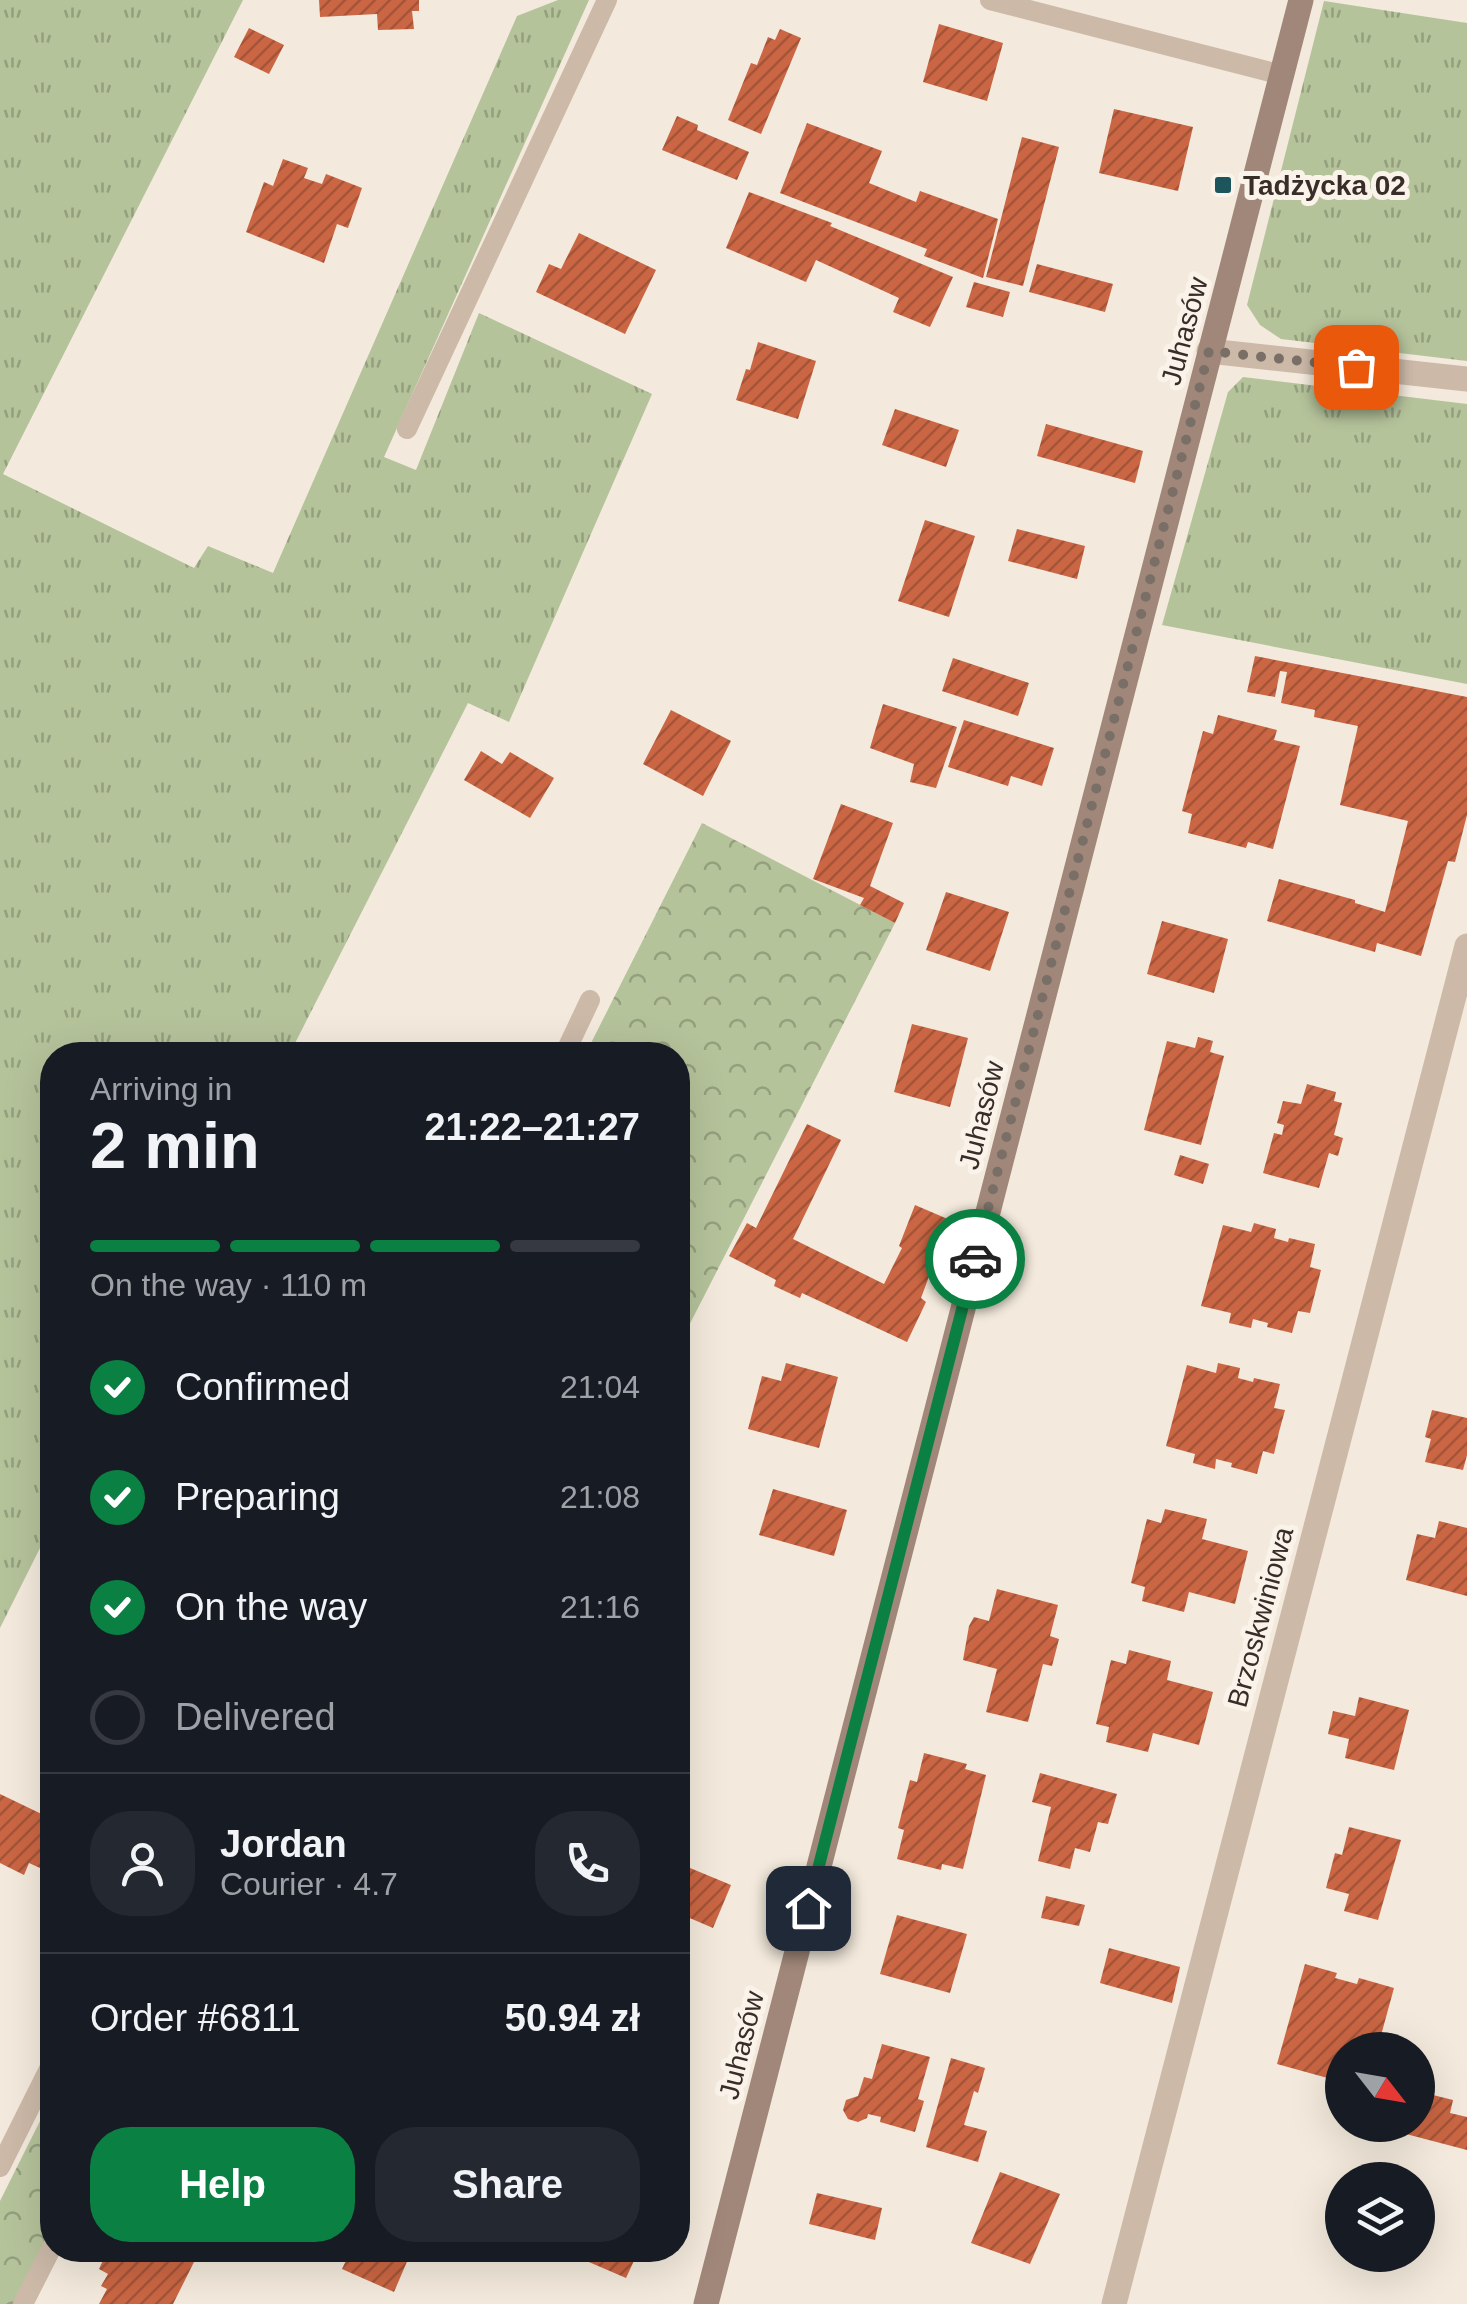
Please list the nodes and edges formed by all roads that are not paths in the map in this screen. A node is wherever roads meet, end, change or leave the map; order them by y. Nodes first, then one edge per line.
1 (607, 0) edge
2 (990, 0) edge
3 (1300, 0) edge
4 (1282, 75) junction
5 (1209, 351) junction
6 (1467, 379) edge
7 (406, 429) dead end
8 (1467, 946) edge
9 (590, 1000) dead end
10 (570, 1042) edge
11 (40, 2088) edge
12 (0, 2167) edge
13 (44, 2262) edge
14 (23, 2304) edge
15 (706, 2304) edge
16 (1114, 2304) edge

1 - 7 lane
2 - 4 lane
3 - 4 street, Juhasów
4 - 5 street, Juhasów
5 - 6 street
5 - 15 street, Juhasów
8 - 16 street, Brzoskwiniowa
9 - 10 lane
11 - 12 lane
13 - 14 lane

